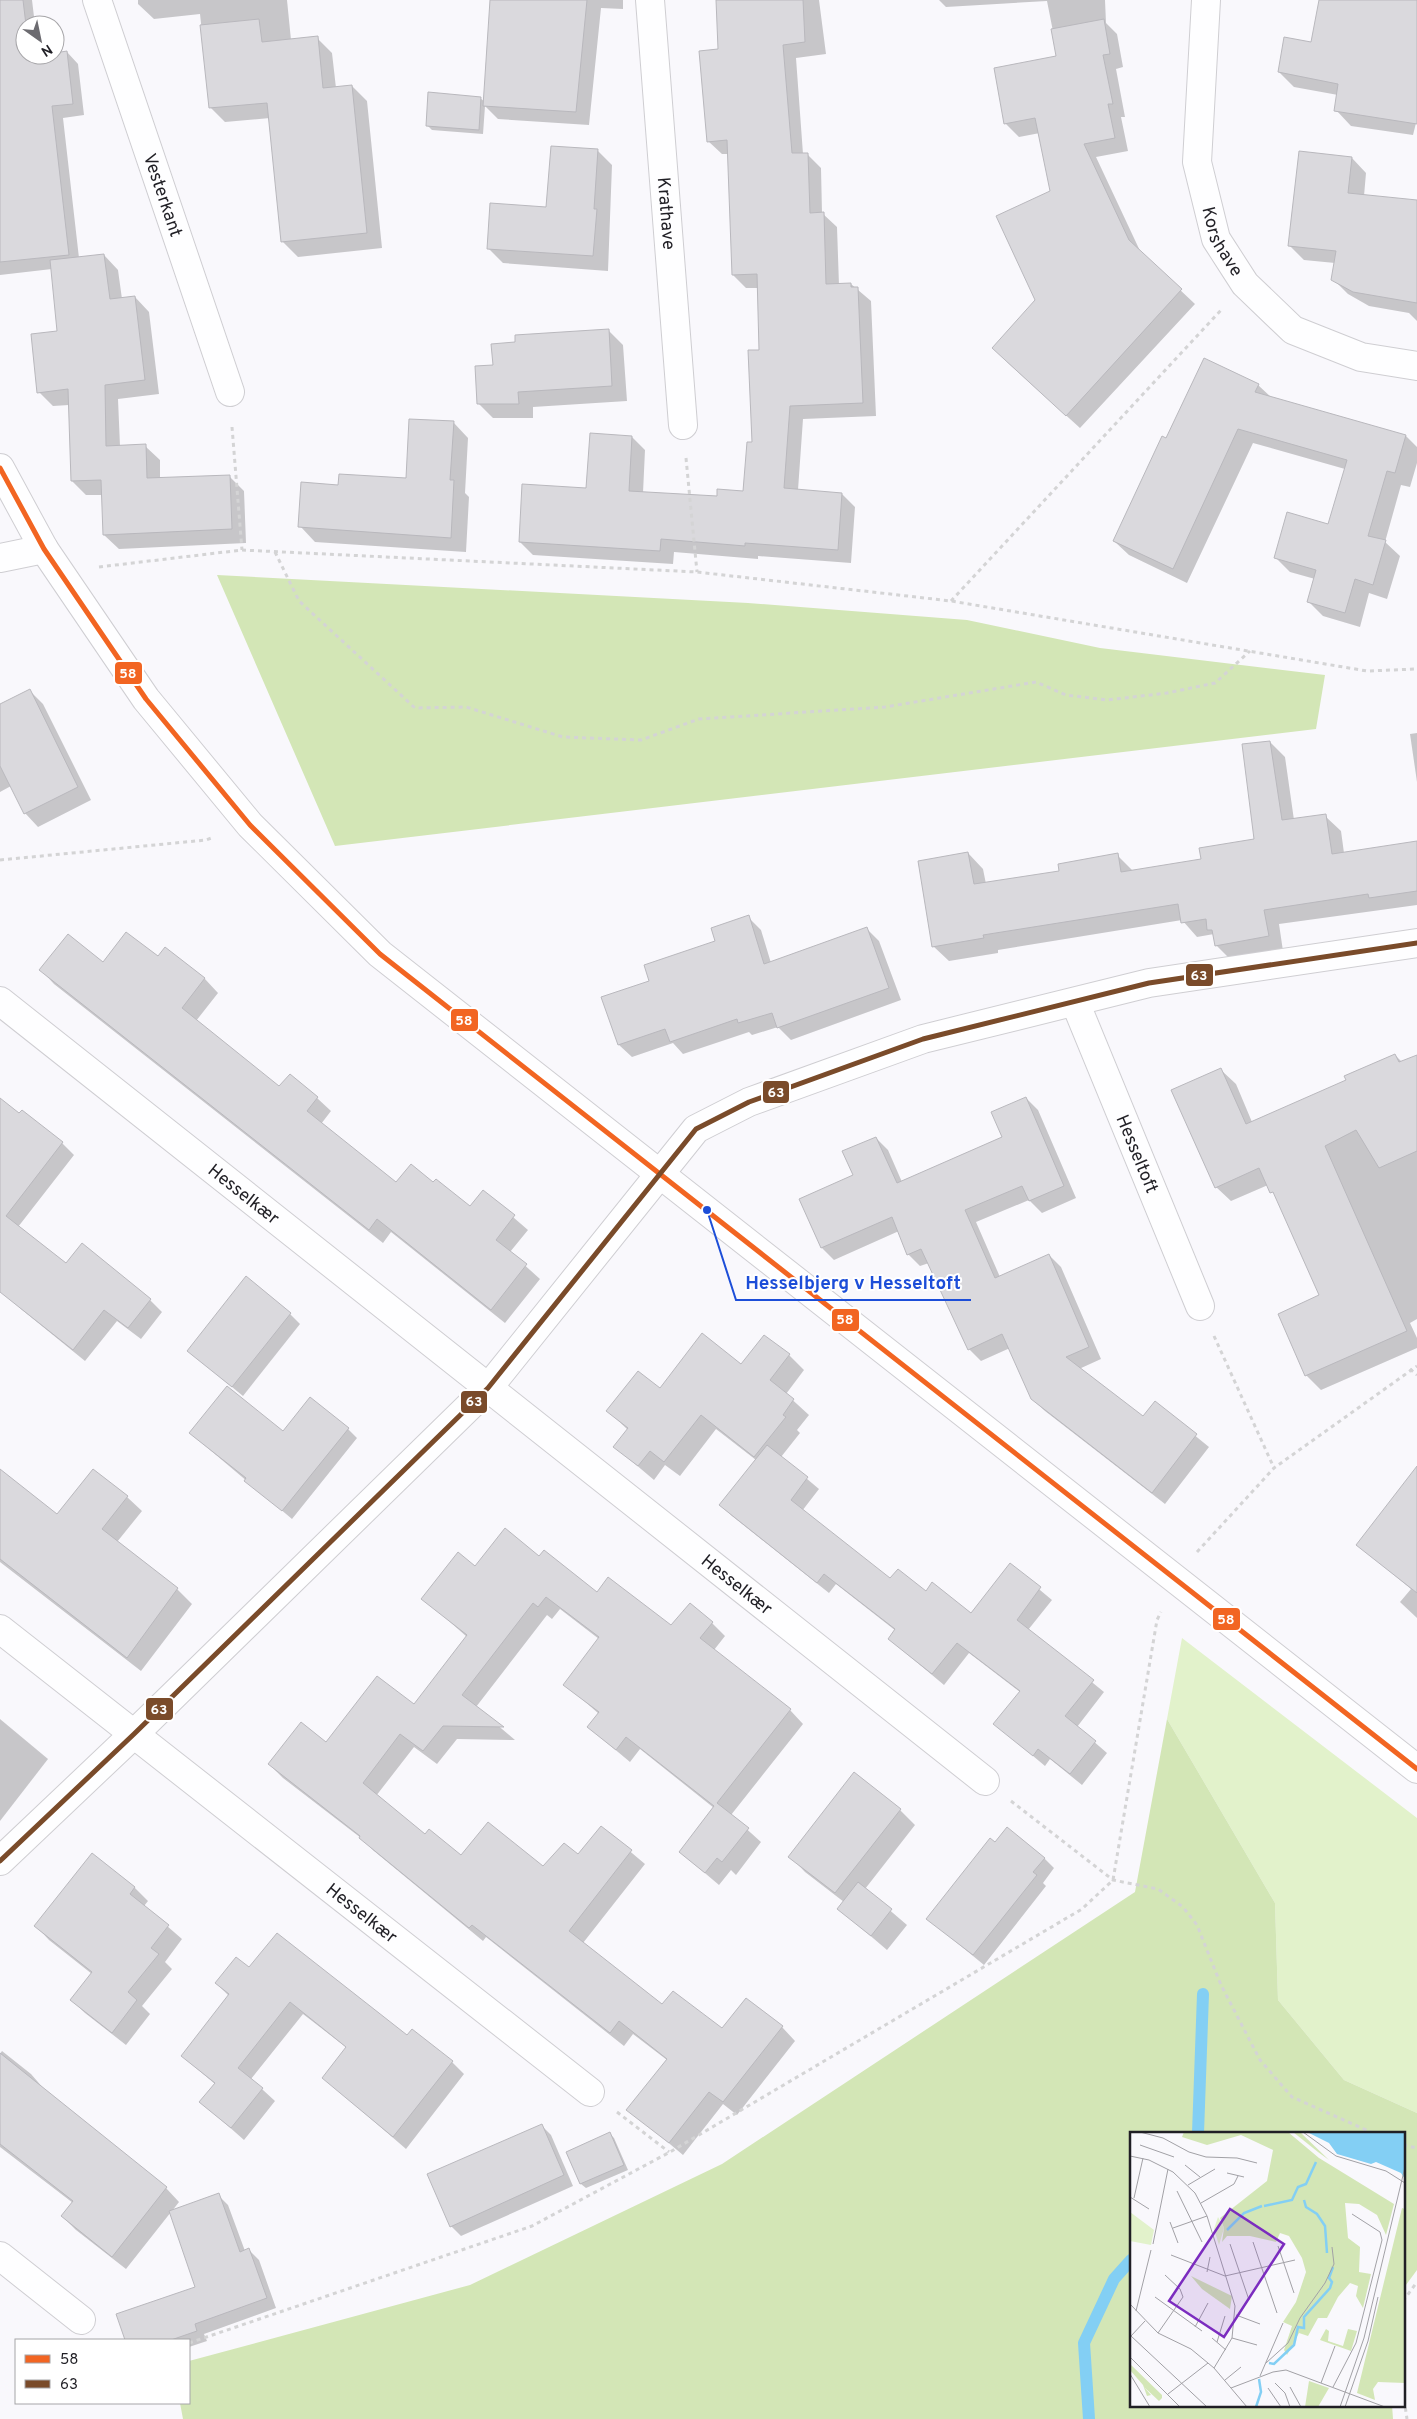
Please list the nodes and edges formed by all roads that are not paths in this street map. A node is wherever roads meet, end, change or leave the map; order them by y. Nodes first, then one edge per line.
1 (97, 0) edge
2 (650, 0) edge
3 (1206, 0) edge
4 (1417, 366) edge
5 (230, 392) road end
6 (683, 425) road end
7 (0, 468) edge
8 (44, 549) junction
9 (0, 558) edge
10 (1417, 943) edge
11 (0, 1001) edge
12 (1075, 1002) junction
13 (660, 1174) junction
14 (1200, 1306) road end
15 (488, 1388) junction
16 (0, 1629) edge
17 (134, 1734) junction
18 (1417, 1769) edge
19 (985, 1781) road end
20 (0, 1861) edge
21 (590, 2092) road end
22 (0, 2256) edge
23 (81, 2320) dead end

1 - 5 street, Vesterkant
2 - 6 street, Krathave
3 - 4 street, Korshave
7 - 8 street
8 - 9 street
8 - 13 street
10 - 12 street
11 - 15 street, Hesselkær
12 - 13 street
12 - 14 street, Hesseltoft
13 - 15 street
13 - 18 street
15 - 17 street
15 - 19 street, Hesselkær
16 - 17 street, Hesselkær
17 - 20 street
17 - 21 street, Hesselkær
22 - 23 street

